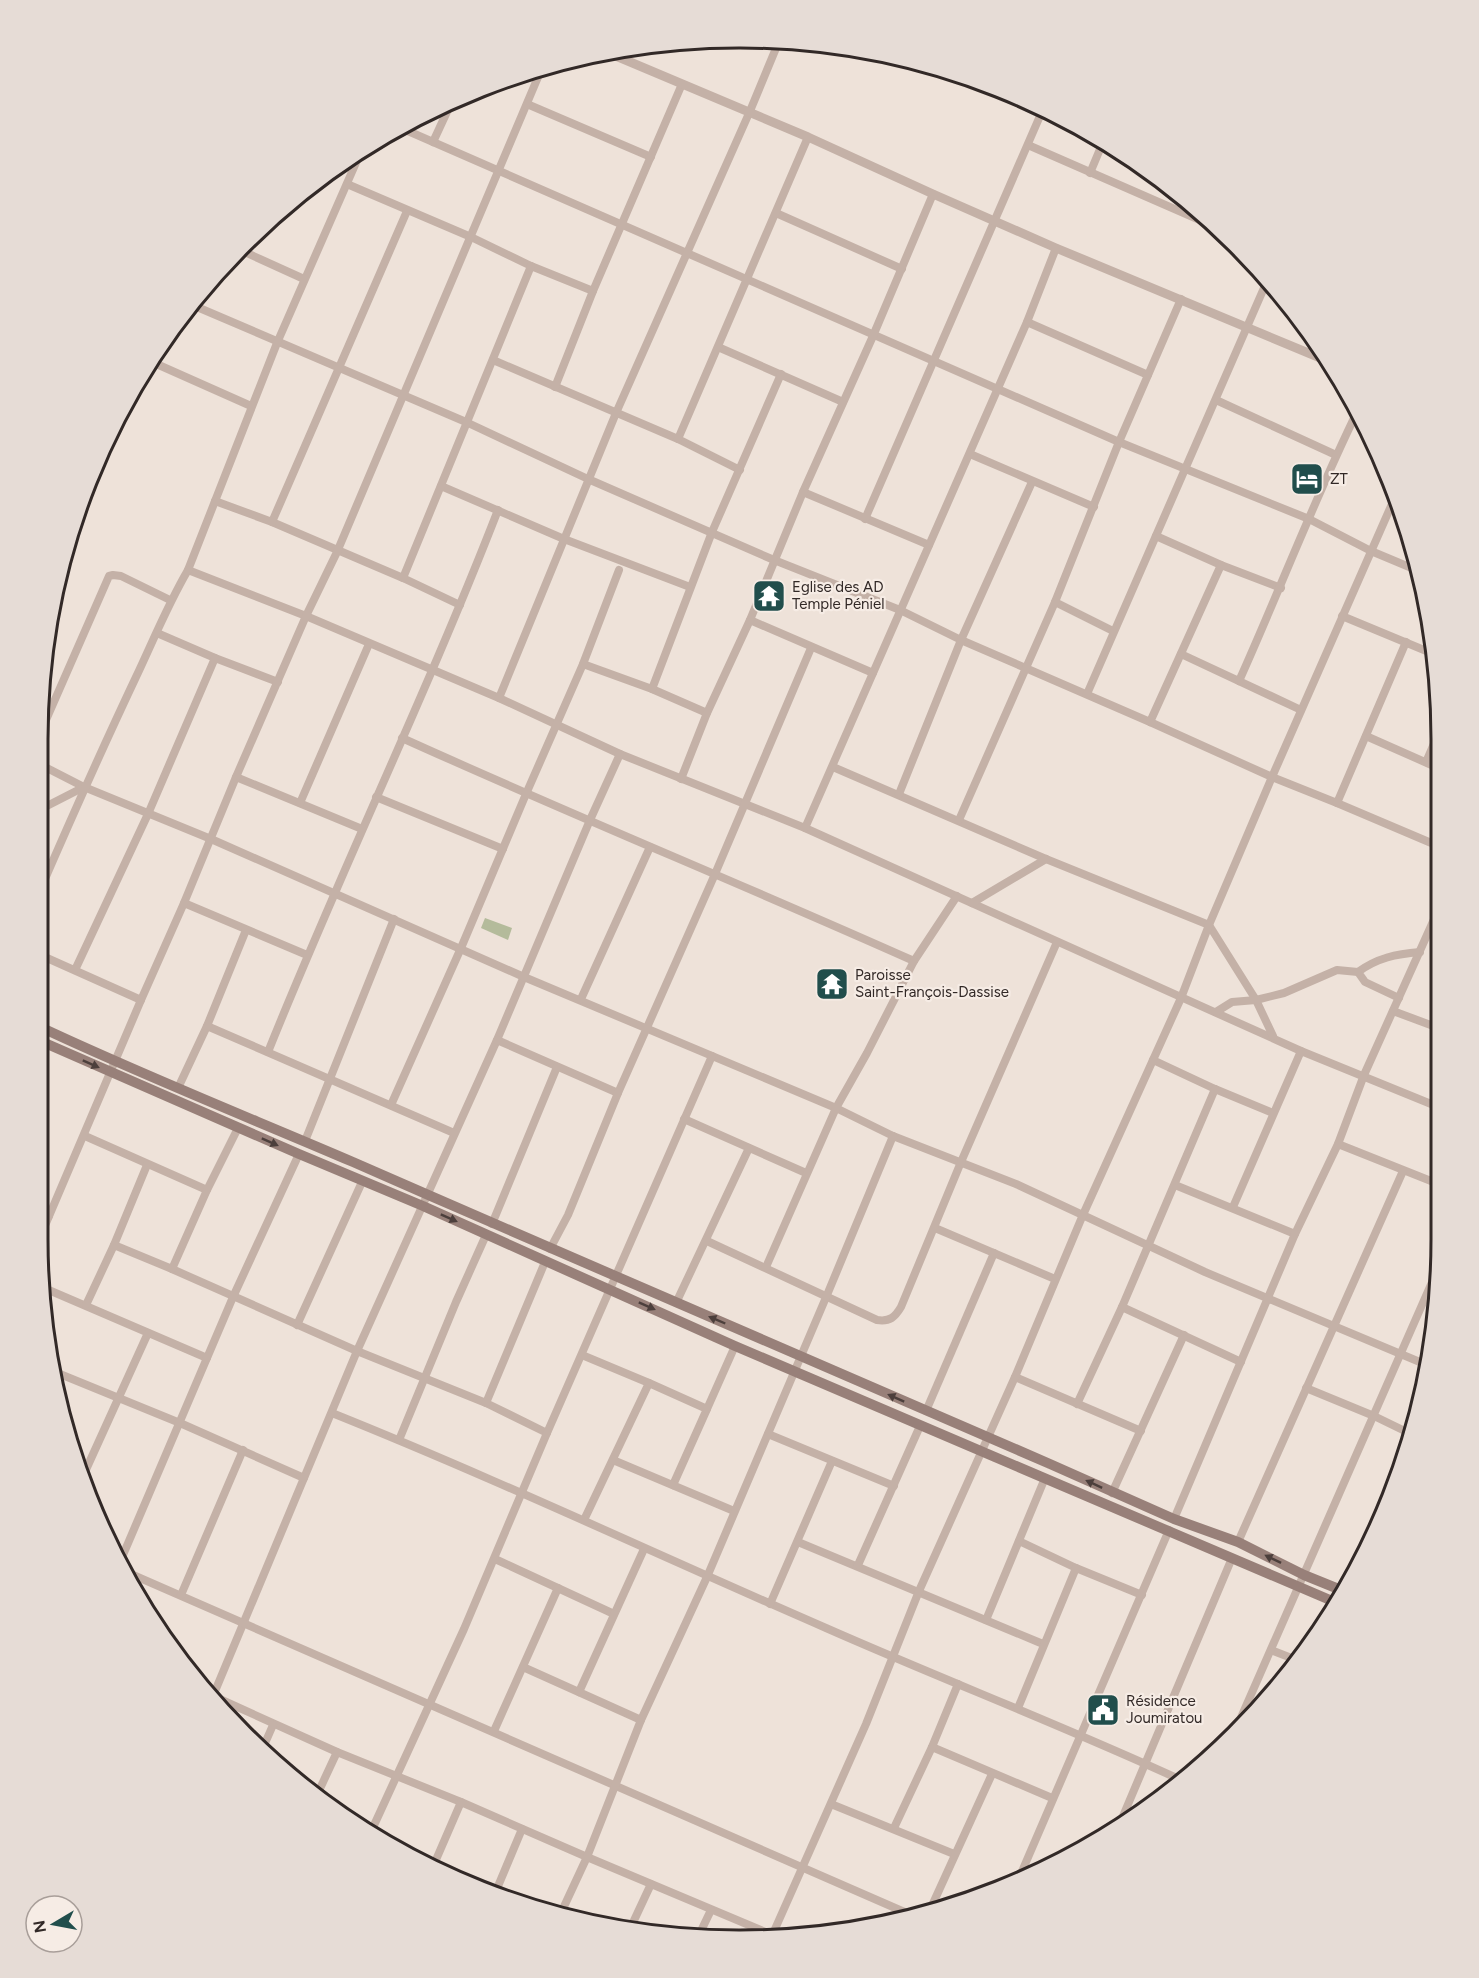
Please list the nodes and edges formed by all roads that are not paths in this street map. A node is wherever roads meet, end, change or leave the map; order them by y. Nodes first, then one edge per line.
1 (776, 49) edge
2 (621, 58) edge
3 (537, 79) edge
4 (682, 84) junction
5 (527, 104) junction
6 (750, 111) junction
7 (447, 114) edge
8 (1040, 117) edge
9 (410, 132) edge
10 (808, 136) junction
11 (434, 142) junction
12 (1028, 145) junction
13 (1100, 150) edge
14 (651, 157) junction
15 (355, 165) edge
16 (499, 171) junction
17 (1090, 173) junction
18 (347, 184) junction
19 (933, 194) junction
20 (406, 211) junction
21 (776, 213) junction
22 (1186, 213) edge
23 (995, 220) junction
24 (622, 225) junction
25 (471, 237) junction
26 (1056, 248) junction
27 (687, 253) junction
28 (248, 254) edge
29 (531, 266) junction
30 (902, 268) junction
31 (304, 279) junction
32 (746, 280) junction
33 (1264, 290) edge
34 (593, 291) junction
35 (1180, 299) junction
36 (200, 308) edge
37 (1027, 322) junction
38 (1248, 329) junction
39 (873, 336) junction
40 (277, 343) junction
41 (718, 347) junction
42 (1314, 356) edge
43 (492, 360) junction
44 (934, 360) junction
45 (159, 365) edge
46 (338, 369) junction
47 (781, 374) junction
48 (1148, 375) junction
49 (555, 387) junction
50 (997, 388) junction
51 (402, 396) junction
52 (1216, 400) junction
53 (843, 402) junction
54 (251, 406) junction
55 (616, 413) junction
56 (1353, 421) edge
57 (466, 422) junction
58 (678, 439) junction
59 (1119, 442) junction
60 (970, 454) junction
61 (1336, 454) junction
62 (1186, 468) junction
63 (740, 470) junction
64 (588, 479) junction
65 (1032, 482) junction
66 (441, 486) junction
67 (803, 492) junction
68 (215, 501) junction
69 (1094, 507) junction
70 (1390, 507) edge
71 (498, 510) junction
72 (865, 519) junction
73 (1309, 519) junction
74 (272, 522) junction
75 (712, 532) junction
76 (1156, 536) junction
77 (564, 539) junction
78 (929, 545) junction
79 (1371, 550) junction
80 (336, 552) junction
81 (774, 560) junction
82 (1221, 566) junction
83 (1408, 567) edge
84 (188, 570) junction
85 (619, 570) dead end
86 (403, 578) junction
87 (690, 587) junction
88 (1281, 588) junction
89 (170, 600) junction
90 (1054, 602) junction
91 (459, 605) junction
92 (900, 610) junction
93 (306, 616) junction
94 (1342, 616) junction
95 (750, 620) junction
96 (1113, 631) junction
97 (157, 633) junction
98 (961, 640) junction
99 (1406, 642) junction
100 (369, 644) junction
101 (811, 648) junction
102 (1425, 650) edge
103 (1181, 654) junction
104 (215, 658) junction
105 (583, 664) junction
106 (1024, 669) junction
107 (433, 671) junction
108 (873, 673) junction
109 (1239, 681) junction
110 (278, 682) junction
111 (652, 689) junction
112 (1087, 694) junction
113 (499, 698) junction
114 (1301, 710) junction
115 (49, 713) edge
116 (707, 713) junction
117 (1150, 722) junction
118 (557, 724) junction
119 (1366, 736) junction
120 (402, 738) junction
121 (1431, 750) edge
122 (620, 754) junction
123 (1426, 762) junction
124 (1431, 764) edge
125 (833, 767) junction
126 (48, 769) edge
127 (236, 777) junction
128 (1272, 777) junction
129 (681, 779) junction
130 (84, 787) junction
131 (526, 794) junction
132 (899, 794) junction
133 (376, 797) junction
134 (1337, 802) junction
135 (300, 803) junction
136 (743, 804) junction
137 (48, 805) edge
138 (148, 814) junction
139 (590, 820) junction
140 (959, 820) junction
141 (805, 828) junction
142 (362, 829) junction
143 (212, 839) junction
144 (1431, 843) edge
145 (650, 847) junction
146 (503, 849) junction
147 (1046, 859) junction
148 (48, 871) edge
149 (715, 874) junction
150 (334, 892) junction
151 (957, 896) junction
152 (184, 903) junction
153 (972, 903) junction
154 (394, 919) junction
155 (1209, 925) junction
156 (1431, 927) edge
157 (246, 930) junction
158 (1057, 942) junction
159 (461, 948) junction
160 (1420, 952) junction
161 (308, 955) junction
162 (48, 958) edge
163 (914, 961) junction
164 (75, 970) junction
165 (1358, 972) junction
166 (524, 977) junction
167 (1181, 998) junction
168 (1399, 998) junction
169 (581, 999) junction
170 (141, 1000) junction
171 (1256, 1000) junction
172 (1393, 1011) junction
173 (1216, 1012) junction
174 (1431, 1025) edge
175 (207, 1026) junction
176 (646, 1027) junction
177 (48, 1031) edge
178 (1273, 1036) junction
179 (497, 1040) junction
180 (48, 1044) edge
181 (1301, 1051) junction
182 (268, 1052) junction
183 (712, 1056) junction
184 (1153, 1060) junction
185 (115, 1061) junction
186 (558, 1067) junction
187 (110, 1072) junction
188 (1364, 1075) junction
189 (330, 1080) junction
190 (178, 1088) junction
191 (1215, 1089) junction
192 (618, 1093) junction
193 (1431, 1104) edge
194 (390, 1105) junction
195 (836, 1108) junction
196 (1273, 1113) junction
197 (684, 1119) junction
198 (238, 1128) junction
199 (454, 1133) junction
200 (85, 1136) junction
201 (893, 1136) junction
202 (305, 1142) junction
203 (1338, 1144) junction
204 (749, 1148) junction
205 (299, 1154) junction
206 (961, 1162) junction
207 (147, 1165) junction
208 (1402, 1171) junction
209 (806, 1173) junction
210 (362, 1182) junction
211 (1431, 1182) edge
212 (1175, 1185) junction
213 (207, 1190) junction
214 (428, 1196) junction
215 (423, 1206) junction
216 (1233, 1207) junction
217 (49, 1216) edge
218 (1082, 1217) junction
219 (492, 1224) junction
220 (936, 1228) junction
221 (1295, 1234) junction
222 (486, 1235) junction
223 (707, 1240) junction
224 (114, 1245) junction
225 (1147, 1246) junction
226 (550, 1249) junction
227 (994, 1253) junction
228 (545, 1262) junction
229 (766, 1267) junction
230 (172, 1269) junction
231 (615, 1276) junction
232 (1055, 1279) junction
233 (1430, 1287) edge
234 (610, 1289) junction
235 (50, 1290) edge
236 (827, 1295) junction
237 (233, 1297) junction
238 (1268, 1298) junction
239 (676, 1303) junction
240 (86, 1305) junction
241 (1122, 1307) junction
242 (297, 1325) junction
243 (1333, 1326) junction
244 (148, 1333) junction
245 (1184, 1335) junction
246 (735, 1346) junction
247 (357, 1351) junction
248 (1400, 1353) junction
249 (582, 1355) junction
250 (800, 1356) junction
251 (207, 1359) junction
252 (1241, 1362) junction
253 (1420, 1362) edge
254 (794, 1371) junction
255 (61, 1374) edge
256 (425, 1377) junction
257 (1015, 1377) junction
258 (649, 1383) junction
259 (1306, 1388) junction
260 (118, 1397) junction
261 (486, 1402) junction
262 (1077, 1404) junction
263 (707, 1409) junction
264 (926, 1411) junction
265 (332, 1413) junction
266 (1374, 1416) junction
267 (180, 1423) junction
268 (920, 1426) junction
269 (1403, 1430) edge
270 (1141, 1431) junction
271 (547, 1432) junction
272 (768, 1434) junction
273 (988, 1437) junction
274 (399, 1440) junction
275 (243, 1450) junction
276 (982, 1452) junction
277 (613, 1460) junction
278 (832, 1461) junction
279 (87, 1467) edge
280 (304, 1478) junction
281 (1045, 1478) junction
282 (673, 1485) junction
283 (894, 1486) junction
284 (1112, 1493) junction
285 (522, 1494) junction
286 (734, 1511) junction
287 (1174, 1519) junction
288 (584, 1520) junction
289 (1169, 1530) junction
290 (1019, 1541) junction
291 (798, 1542) junction
292 (1239, 1542) junction
293 (644, 1549) junction
294 (124, 1553) edge
295 (1232, 1558) junction
296 (495, 1559) junction
297 (858, 1565) junction
298 (1076, 1568) junction
299 (1304, 1575) junction
300 (137, 1576) edge
301 (707, 1577) junction
302 (1299, 1587) junction
303 (558, 1588) junction
304 (1336, 1588) edge
305 (919, 1592) junction
306 (181, 1595) junction
307 (1142, 1595) junction
308 (1329, 1599) edge
309 (770, 1604) junction
310 (614, 1614) junction
311 (986, 1620) junction
312 (244, 1624) junction
313 (1043, 1644) junction
314 (1271, 1650) junction
315 (894, 1656) junction
316 (1289, 1657) edge
317 (523, 1667) junction
318 (958, 1684) junction
319 (216, 1689) edge
320 (579, 1692) junction
321 (229, 1704) edge
322 (429, 1704) junction
323 (1018, 1708) junction
324 (1245, 1709) edge
325 (641, 1720) junction
326 (273, 1725) junction
327 (494, 1731) junction
328 (1080, 1735) junction
329 (266, 1741) edge
330 (932, 1748) junction
331 (337, 1752) junction
332 (1145, 1763) junction
333 (992, 1774) junction
334 (397, 1776) junction
335 (1173, 1776) edge
336 (613, 1786) junction
337 (321, 1788) edge
338 (1052, 1798) junction
339 (461, 1802) junction
340 (831, 1803) junction
341 (1124, 1813) edge
342 (374, 1825) edge
343 (894, 1828) junction
344 (522, 1829) junction
345 (954, 1854) junction
346 (586, 1857) junction
347 (436, 1860) edge
348 (803, 1867) junction
349 (1023, 1869) edge
350 (651, 1884) junction
351 (497, 1886) edge
352 (934, 1901) edge
353 (564, 1907) edge
354 (711, 1910) junction
355 (901, 1910) edge
356 (633, 1922) edge
357 (702, 1929) edge
358 (775, 1929) edge
359 (757, 1930) edge

1 - 6 street
2 - 4 street
3 - 5 street
4 - 6 street
4 - 14 street
5 - 14 street
5 - 16 street
6 - 10 street
6 - 27 street
7 - 11 street
8 - 12 street
9 - 11 street
10 - 19 street
10 - 21 street
11 - 16 street
12 - 17 street
12 - 23 street
13 - 17 street
14 - 24 street
15 - 18 street
16 - 24 street
16 - 25 street
17 - 22 street
18 - 20 street
18 - 31 street
19 - 23 street
19 - 30 street
20 - 25 street
20 - 46 street
21 - 30 street
21 - 32 street
23 - 26 street
23 - 44 street
24 - 27 street
24 - 34 street
25 - 29 street
25 - 51 street
26 - 35 street
26 - 37 street
27 - 32 street
27 - 55 street
28 - 31 street
29 - 34 street
29 - 43 street
30 - 39 street
31 - 40 street
32 - 39 street
32 - 41 street
33 - 38 street
34 - 49 street
35 - 38 street
35 - 48 street
36 - 40 street
37 - 48 street
37 - 50 street
38 - 42 street
38 - 52 street
39 - 44 street
39 - 53 street
40 - 46 street
40 - 54 street
41 - 47 street
41 - 58 street
43 - 49 street
43 - 57 street
44 - 50 street
44 - 72 street
45 - 54 street
46 - 51 street
46 - 74 street
47 - 53 street
47 - 63 street
48 - 59 street
49 - 55 street
50 - 59 street
50 - 60 street
51 - 57 street
51 - 80 street
52 - 61 street
52 - 62 street
53 - 67 street
54 - 68 street
55 - 58 street
55 - 64 street
56 - 61 street
57 - 64 street
57 - 66 street
58 - 63 street
59 - 62 street
59 - 69 street
60 - 65 street
60 - 78 street
61 - 73 street
62 - 73 street
62 - 76 street
63 - 75 street
64 - 75 street
64 - 77 street
65 - 69 street
65 - 98 street
66 - 71 street
66 - 86 street
67 - 72 street
67 - 81 street
68 - 74 street
68 - 84 street
69 - 90 street
70 - 79 street
71 - 77 street
71 - 91 street
72 - 78 street
73 - 79 street
73 - 88 street
74 - 80 street
75 - 81 street
75 - 87 street
76 - 82 street
76 - 96 street
77 - 87 street
77 - 113 street
78 - 92 street
79 - 83 street
79 - 94 street
80 - 86 street
80 - 93 street
81 - 92 street
81 - 95 street
82 - 88 street
82 - 103 street
84 - 89 street
84 - 93 street
85 - 105 street
86 - 91 street
87 - 111 street
88 - 109 street
89 - 97 street
89 - 115 street
90 - 96 street
90 - 106 street
91 - 107 street
92 - 98 street
92 - 108 street
93 - 100 street
93 - 110 street
94 - 99 street
94 - 114 street
95 - 101 street
95 - 116 street
96 - 112 street
97 - 104 street
97 - 130 street
98 - 106 street
98 - 132 street
99 - 102 street
99 - 119 street
100 - 107 street
100 - 135 street
101 - 108 street
101 - 136 street
103 - 109 street
103 - 117 street
104 - 110 street
104 - 138 street
105 - 111 street
105 - 118 street
106 - 112 street
106 - 140 street
107 - 113 street
107 - 120 street
108 - 125 street
109 - 114 street
110 - 127 street
111 - 116 street
112 - 117 street
113 - 118 street
114 - 128 street
116 - 129 street
117 - 128 street
118 - 122 street
118 - 131 street
119 - 123 street
119 - 134 street
120 - 131 street
120 - 133 street
121 - 123 street
122 - 129 street
122 - 139 street
123 - 124 street
125 - 132 street
125 - 141 street
126 - 130 street
127 - 135 street
127 - 143 street
128 - 134 street
128 - 155 street
129 - 136 street
130 - 137 street
130 - 138 street
130 - 148 street
131 - 139 street
131 - 146 street
132 - 140 street
133 - 142 street
133 - 146 street
134 - 144 street
135 - 142 street
136 - 141 street
136 - 149 street
138 - 143 street
138 - 164 street
139 - 145 street
139 - 166 street
140 - 147 street
141 - 151 street
142 - 150 street
143 - 150 street
143 - 152 street
145 - 149 street
145 - 169 street
146 - 159 street
147 - 153 street
147 - 155 street
149 - 163 street
149 - 176 street
150 - 154 street
150 - 161 street
151 - 153 street
151 - 163 street
152 - 157 street
152 - 170 street
153 - 158 street
154 - 159 street
154 - 189 street
155 - 167 street
155 - 171 street
156 - 160 street
157 - 161 street
157 - 175 street
158 - 167 street
158 - 206 street
159 - 166 street
159 - 194 street
160 - 165 street
160 - 168 street
161 - 182 street
162 - 164 street
163 - 195 street
164 - 170 street
165 - 168 street
165 - 171 street
166 - 169 street
166 - 179 street
167 - 173 street
167 - 184 street
168 - 172 street
169 - 176 street
170 - 185 street
171 - 173 street
171 - 178 street
172 - 174 street
172 - 188 street
173 - 178 street
175 - 182 street
175 - 190 street
176 - 183 street
176 - 192 street
177 - 185 main road
178 - 181 street
179 - 186 street
179 - 199 street
180 -> 187 main road
181 - 188 street
181 - 196 street
182 - 189 street
183 - 195 street
183 - 197 street
184 - 191 street
184 - 218 street
185 - 187 street
185 - 190 main road
186 - 192 street
186 - 219 street
187 - 198 main road
187 - 200 street
188 - 193 street
188 - 203 street
189 - 194 street
189 - 202 street
190 - 202 main road
191 - 196 street
191 - 212 street
192 - 226 street
194 - 199 street
195 - 201 street
195 - 209 street
196 - 216 street
197 - 204 street
197 - 231 street
198 -> 205 main road
198 - 213 street
199 - 214 street
200 - 207 street
200 - 217 street
201 - 206 street
201 - 236 street
202 - 214 main road
203 - 208 street
203 - 221 street
204 - 209 street
204 - 223 street
205 - 210 main road
205 - 237 street
206 - 218 street
206 - 220 street
207 - 213 street
207 - 224 street
208 - 211 street
208 - 243 street
209 - 229 street
210 - 215 main road
210 - 242 street
212 - 216 street
212 - 225 street
213 - 230 street
214 - 215 street
214 - 219 main road
215 -> 222 main road
215 - 247 street
216 - 221 street
218 - 225 street
218 - 232 street
219 - 226 main road
220 - 227 street
220 - 236 street
221 - 238 street
222 - 228 main road
222 - 256 street
223 - 229 street
223 - 239 street
224 - 230 street
224 - 240 street
225 - 238 street
225 - 241 street
226 - 231 main road
227 - 232 street
227 - 264 street
228 - 234 main road
228 - 261 street
229 - 236 street
230 - 237 street
231 - 234 street
231 - 239 main road
232 - 257 street
233 - 248 street
234 -> 246 main road
234 - 249 street
235 - 240 street
236 - 250 street
237 - 242 street
237 - 251 street
238 - 243 street
238 - 252 street
250 -> 239 main road
240 - 244 street
241 - 245 street
241 - 262 street
242 - 247 street
243 - 248 street
243 - 259 street
244 - 251 street
244 - 260 street
245 - 252 street
245 - 270 street
246 - 254 main road
246 - 263 street
247 - 256 street
247 - 265 street
248 - 253 street
248 - 266 street
249 - 258 street
249 - 271 street
250 - 254 street
264 -> 250 main road
251 - 267 street
252 - 287 street
254 - 268 main road
254 - 272 street
255 - 260 street
256 - 261 street
256 - 274 street
257 - 262 street
257 - 273 street
258 - 263 street
258 - 277 street
259 - 266 street
259 - 292 street
260 - 267 street
260 - 279 street
261 - 271 street
262 - 270 street
263 - 282 street
264 - 273 main road
265 - 274 street
265 - 280 street
266 - 269 street
266 - 299 street
267 - 275 street
267 - 294 street
268 - 276 main road
268 - 283 street
270 - 284 street
271 - 285 street
272 - 278 street
272 - 286 street
273 - 276 street
284 -> 273 main road
274 - 285 street
275 - 280 street
275 - 306 street
276 - 281 main road
276 - 305 street
277 - 282 street
277 - 288 street
278 - 283 street
278 - 291 street
280 - 312 street
281 - 289 main road
281 - 290 street
282 - 286 street
283 - 297 street
284 - 287 main road
285 - 288 street
285 - 296 street
286 - 301 street
287 - 292 main road
288 - 293 street
289 - 295 main road
289 - 307 street
290 - 298 street
290 - 311 street
291 - 297 street
291 - 309 street
299 -> 292 main road
293 - 301 street
293 - 310 street
295 - 302 main road
295 - 332 street
296 - 303 street
296 - 322 street
297 - 305 street
298 - 307 street
298 - 313 street
299 - 302 street
299 - 304 main road
300 - 306 street
301 - 309 street
301 - 325 street
302 - 308 main road
302 - 314 street
303 - 310 street
303 - 317 street
305 - 311 street
305 - 315 street
306 - 312 street
307 - 328 street
309 - 315 street
310 - 320 street
311 - 313 street
312 - 319 street
312 - 322 street
313 - 323 street
314 - 316 street
314 - 324 street
315 - 318 street
315 - 340 street
317 - 320 street
317 - 327 street
318 - 323 street
318 - 330 street
320 - 325 street
321 - 326 street
322 - 327 street
322 - 334 street
323 - 328 street
325 - 336 street
326 - 329 street
326 - 331 street
327 - 336 street
328 - 332 street
328 - 338 street
330 - 333 street
330 - 343 street
331 - 334 street
331 - 337 street
332 - 335 street
332 - 341 street
333 - 338 street
333 - 345 street
334 - 339 street
334 - 342 street
336 - 346 street
336 - 348 street
338 - 349 street
339 - 344 street
339 - 347 street
340 - 343 street
340 - 348 street
343 - 345 street
344 - 346 street
344 - 351 street
345 - 352 street
346 - 350 street
346 - 353 street
348 - 355 street
348 - 358 street
350 - 354 street
350 - 356 street
354 - 357 street
354 - 359 street

